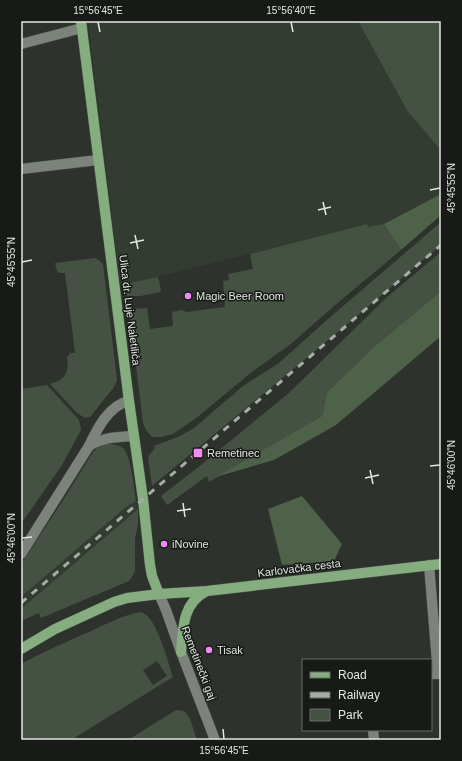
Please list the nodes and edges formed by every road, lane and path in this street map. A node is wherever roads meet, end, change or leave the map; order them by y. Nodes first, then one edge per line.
1 (82, 25) edge
2 (21, 44) edge
3 (98, 160) junction
4 (21, 169) edge
5 (129, 401) junction
6 (134, 436) junction
7 (89, 446) junction
8 (21, 554) edge
9 (441, 564) edge
10 (429, 565) junction
11 (207, 591) junction
12 (159, 594) junction
13 (21, 649) edge
14 (181, 652) junction
15 (432, 674) edge
16 (216, 740) edge

1 - 2 street, Ulica dr. Luje Naletilića
1 - 3 main road, Ulica dr. Luje Naletilića
3 - 4 street
3 - 5 main road, Ulica dr. Luje Naletilića
5 - 6 main road, Ulica dr. Luje Naletilića
5 - 7 street
6 - 7 street
6 - 12 main road, Ulica dr. Luje Naletilića
7 - 8 street
9 - 10 main road, Karlovačka cesta
10 - 11 main road, Karlovačka cesta
10 - 15 street
11 - 12 main road, Karlovačka cesta
11 - 14 main road
12 - 13 main road, Karlovačka cesta
12 - 14 street, Remetinečki gaj
14 - 16 street, Remetinečki gaj

